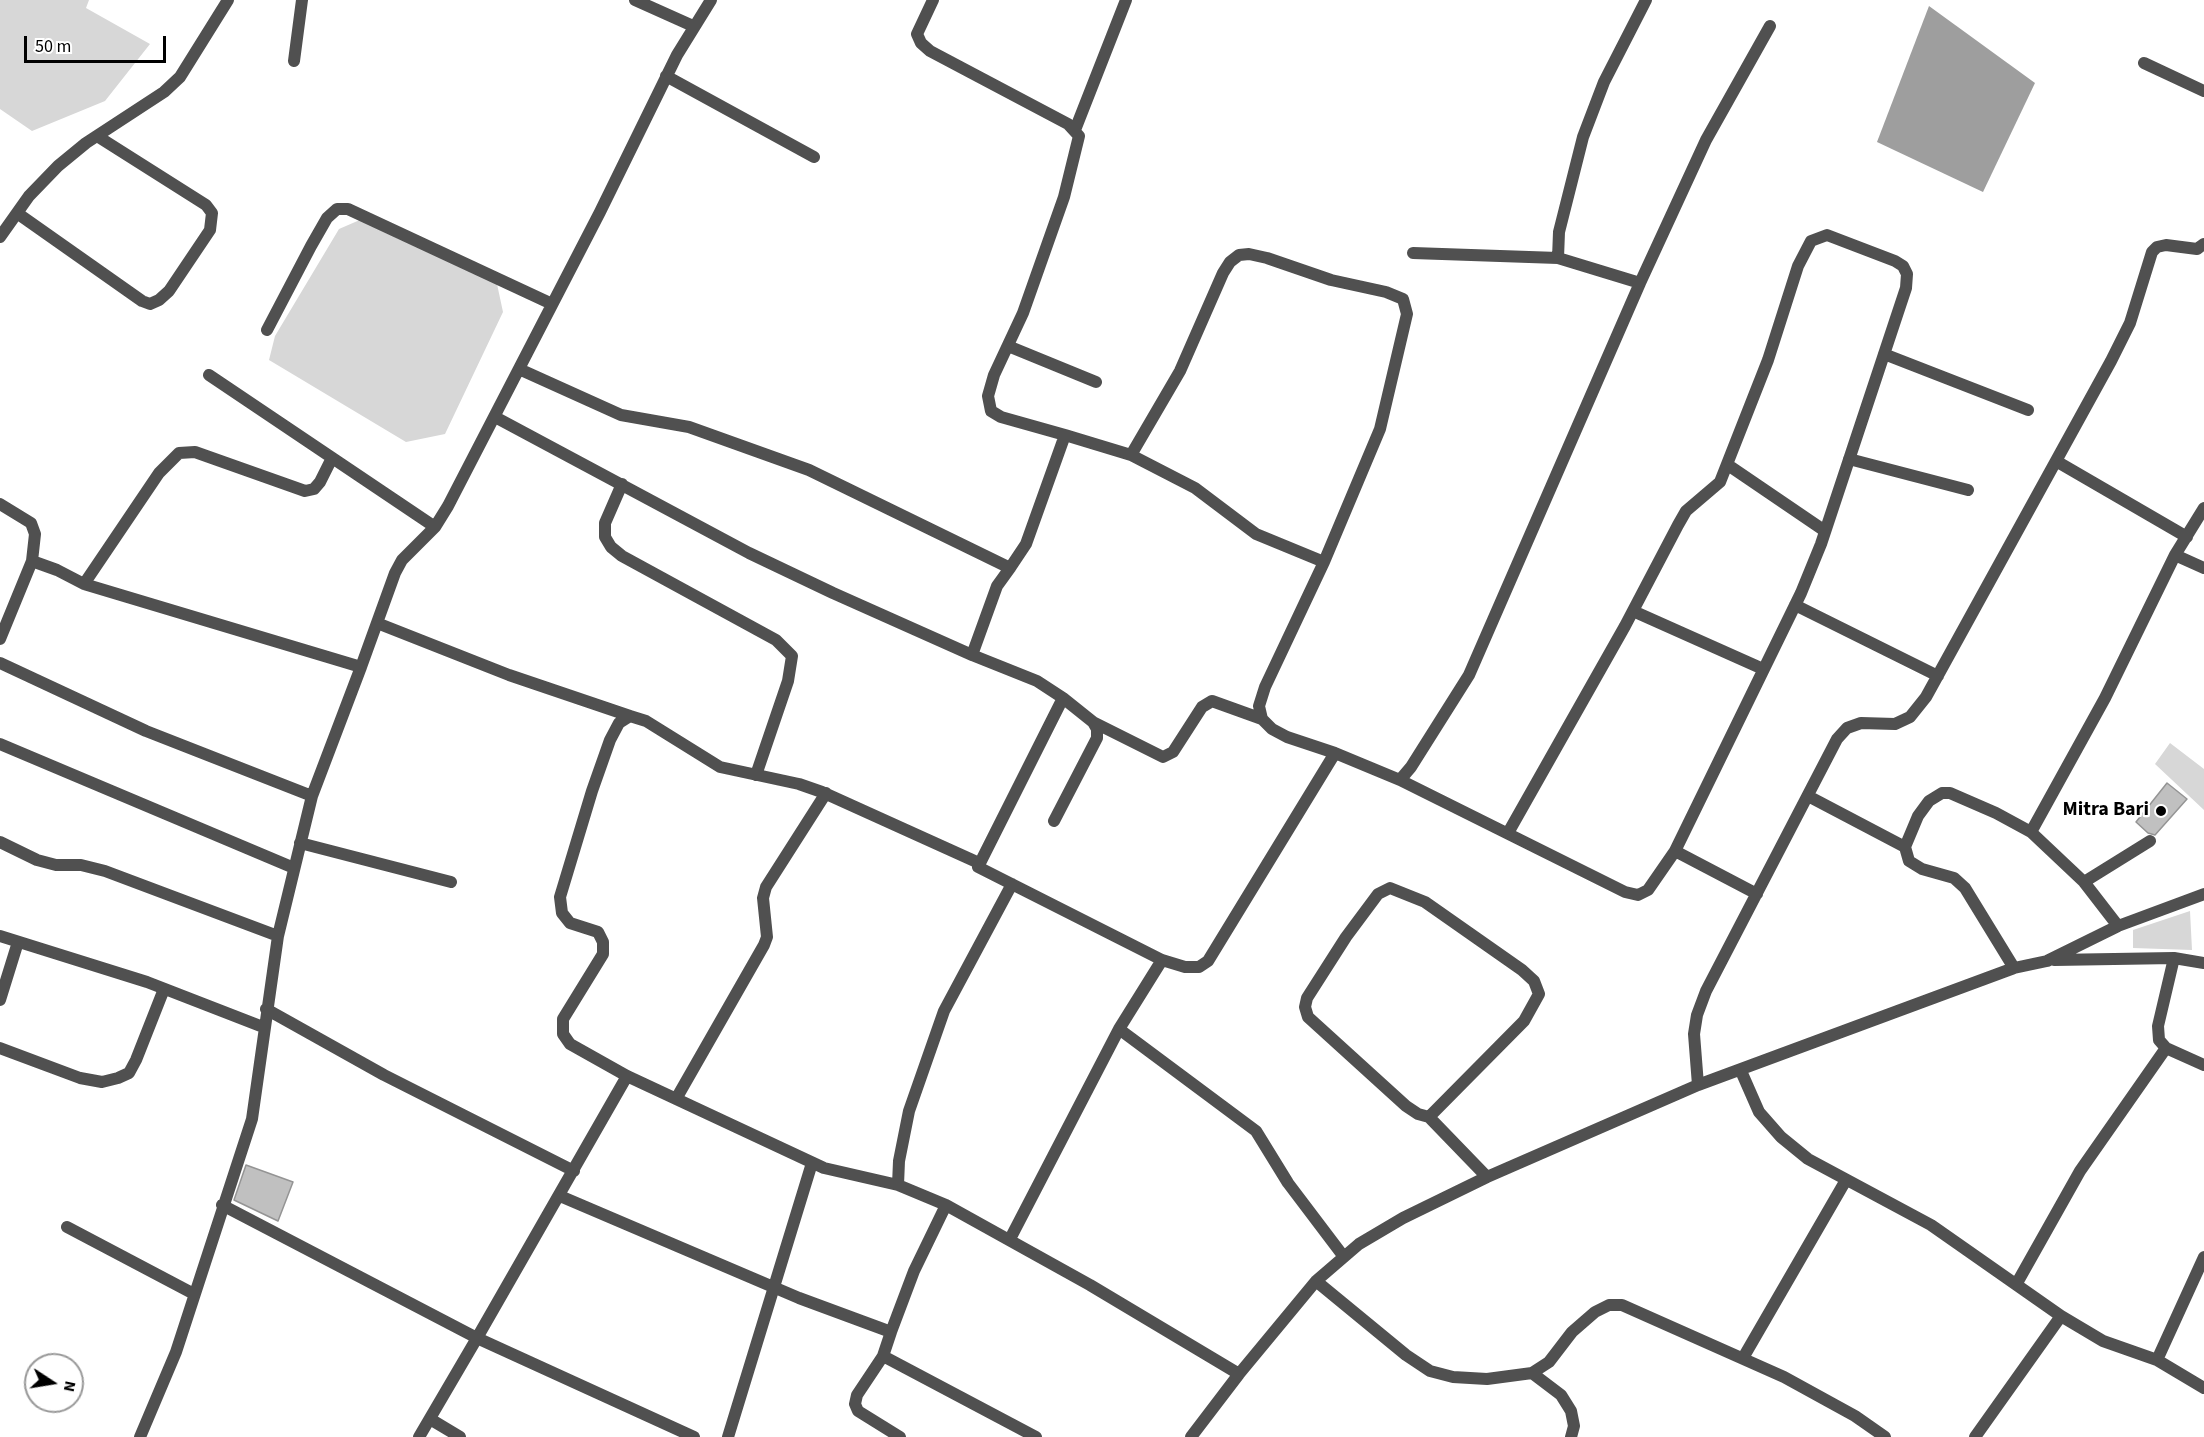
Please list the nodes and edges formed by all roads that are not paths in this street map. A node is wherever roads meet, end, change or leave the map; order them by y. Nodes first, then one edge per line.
1 (228, 0) edge
2 (302, 0) edge
3 (635, 0) edge
4 (711, 0) edge
5 (933, 0) edge
6 (1126, 0) edge
7 (1646, 0) edge
8 (693, 26) junction
9 (1770, 26) dead end
10 (294, 61) dead end
11 (2144, 63) dead end
12 (666, 76) junction
13 (2204, 91) edge
14 (1075, 130) junction
15 (97, 136) junction
16 (814, 157) dead end
17 (16, 213) junction
18 (0, 237) edge
19 (2202, 249) edge
20 (1413, 253) dead end
21 (1558, 258) junction
22 (1640, 283) junction
23 (552, 304) junction
24 (267, 330) dead end
25 (1008, 346) junction
26 (1884, 354) junction
27 (519, 369) junction
28 (209, 375) dead end
29 (1096, 382) dead end
30 (2028, 410) dead end
31 (495, 417) junction
32 (1065, 435) junction
33 (1131, 455) junction
34 (332, 458) junction
35 (1849, 459) junction
36 (2056, 461) junction
37 (1728, 465) junction
38 (622, 484) junction
39 (1968, 490) dead end
40 (0, 504) edge
41 (2204, 508) edge
42 (435, 527) junction
43 (1825, 531) junction
44 (2187, 537) junction
45 (2175, 555) junction
46 (32, 561) junction
47 (1324, 561) junction
48 (1010, 568) junction
49 (2204, 568) edge
50 (84, 584) junction
51 (1795, 605) junction
52 (1633, 611) junction
53 (377, 623) junction
54 (0, 639) edge
55 (972, 655) junction
56 (0, 663) edge
57 (361, 668) junction
58 (1763, 669) junction
59 (1938, 676) junction
60 (1063, 698) junction
61 (630, 716) junction
62 (1262, 719) junction
63 (1093, 722) junction
64 (0, 744) edge
65 (1335, 753) junction
66 (756, 775) junction
67 (1400, 780) junction
68 (826, 794) junction
69 (312, 796) junction
70 (1808, 796) junction
71 (1054, 821) dead end
72 (2031, 832) junction
73 (1508, 833) junction
74 (2150, 841) dead end
75 (0, 842) edge
76 (300, 843) junction
77 (1905, 847) junction
78 (1675, 851) junction
79 (979, 863) junction
80 (294, 868) junction
81 (451, 882) dead end
82 (2084, 882) junction
83 (1012, 884) junction
84 (1757, 894) junction
85 (2204, 894) edge
86 (2118, 926) junction
87 (0, 936) edge
88 (278, 936) junction
89 (18, 942) junction
90 (2174, 958) junction
91 (1162, 960) junction
92 (2047, 961) junction
93 (2204, 963) edge
94 (2014, 968) junction
95 (164, 988) junction
96 (0, 1000) edge
97 (266, 1009) junction
98 (263, 1027) junction
99 (1119, 1029) junction
100 (0, 1048) edge
101 (2166, 1048) junction
102 (2204, 1065) edge
103 (1741, 1071) junction
104 (627, 1076) junction
105 (1698, 1085) junction
106 (676, 1099) junction
107 (1429, 1117) junction
108 (812, 1163) junction
109 (574, 1171) junction
110 (1487, 1177) junction
111 (1846, 1180) junction
112 (898, 1185) junction
113 (560, 1196) junction
114 (222, 1205) junction
115 (946, 1205) junction
116 (67, 1227) dead end
117 (1010, 1239) junction
118 (1344, 1257) junction
119 (2204, 1257) edge
120 (1316, 1281) junction
121 (2017, 1283) junction
122 (772, 1286) junction
123 (194, 1294) junction
124 (2061, 1316) junction
125 (891, 1332) junction
126 (477, 1338) junction
127 (883, 1356) junction
128 (1743, 1358) junction
129 (2157, 1360) junction
130 (1532, 1373) junction
131 (1239, 1374) junction
132 (2204, 1388) edge
133 (430, 1419) junction
134 (140, 1437) edge
135 (419, 1437) edge
136 (460, 1437) edge
137 (694, 1437) edge
138 (728, 1437) edge
139 (900, 1437) edge
140 (1036, 1437) edge
141 (1191, 1437) edge
142 (1571, 1437) edge
143 (1884, 1437) edge
144 (1975, 1437) edge

1 - 15 street
2 - 10 street
3 - 8 street
4 - 8 street
5 - 14 street
6 - 14 street
7 - 21 street
8 - 12 street
9 - 22 street
11 - 13 street
12 - 16 street
12 - 23 street
14 - 25 street
15 - 17 street
15 - 17 street
17 - 18 street
19 - 36 street
20 - 21 street
21 - 22 street
22 - 67 street
23 - 24 street
23 - 27 street
25 - 29 street
25 - 32 street
26 - 30 street
26 - 35 street
26 - 37 street
27 - 31 street
27 - 48 street
28 - 34 street
31 - 38 street
31 - 42 street
32 - 33 street
32 - 48 street
33 - 47 street
33 - 47 street
34 - 42 street
34 - 50 street
35 - 39 street
35 - 43 street
36 - 44 street
36 - 59 street
37 - 43 street
37 - 52 street
38 - 55 street
38 - 66 street
40 - 46 street
41 - 44 street
42 - 53 street
43 - 51 street
44 - 45 street
45 - 49 street
45 - 72 street
46 - 50 street
46 - 54 street
47 - 62 street
48 - 55 street
50 - 57 street
51 - 58 street
51 - 59 street
52 - 58 street
52 - 73 street
53 - 57 street
53 - 61 street
55 - 60 street
56 - 69 street
57 - 69 street
58 - 78 street
59 - 70 street
60 - 63 street
60 - 79 street
61 - 66 street
61 - 104 street
62 - 63 street
62 - 65 street
63 - 71 street
64 - 80 street
65 - 67 street
65 - 91 street
66 - 68 street
67 - 73 street
68 - 79 street
68 - 106 street
69 - 76 street
70 - 77 street
70 - 84 street
72 - 77 street
72 - 82 street
73 - 78 street
74 - 82 street
75 - 88 street
76 - 80 street
76 - 81 street
77 - 94 street
78 - 84 street
79 - 83 street
80 - 88 street
82 - 86 street
83 - 91 street
83 - 112 street
84 - 105 street
85 - 86 street
86 - 92 street
87 - 89 street
88 - 97 street
89 - 95 street
89 - 96 street
90 - 92 street
90 - 93 street
90 - 101 street
91 - 99 street
92 - 94 street
94 - 103 street
95 - 98 street
95 - 100 street
97 - 98 street
97 - 109 street
98 - 114 street
99 - 117 street
99 - 118 street
101 - 102 street
101 - 121 street
103 - 105 street
103 - 111 street
104 - 106 street
104 - 109 street
105 - 110 street
106 - 108 street
107 - 107 street
107 - 110 street
108 - 112 street
108 - 122 street
109 - 113 street
110 - 118 street
111 - 121 street
111 - 128 street
112 - 115 street
113 - 122 street
113 - 126 street
114 - 123 street
114 - 126 street
115 - 117 street
115 - 125 street
116 - 123 street
117 - 131 street
118 - 120 street
119 - 129 street
120 - 130 street
120 - 131 street
121 - 124 street
122 - 125 street
122 - 138 street
123 - 134 street
124 - 129 street
124 - 144 street
125 - 127 street
126 - 133 street
126 - 137 street
127 - 139 street
127 - 140 street
128 - 130 street
128 - 143 street
129 - 132 street
130 - 142 street
131 - 141 street
133 - 135 street
133 - 136 street

